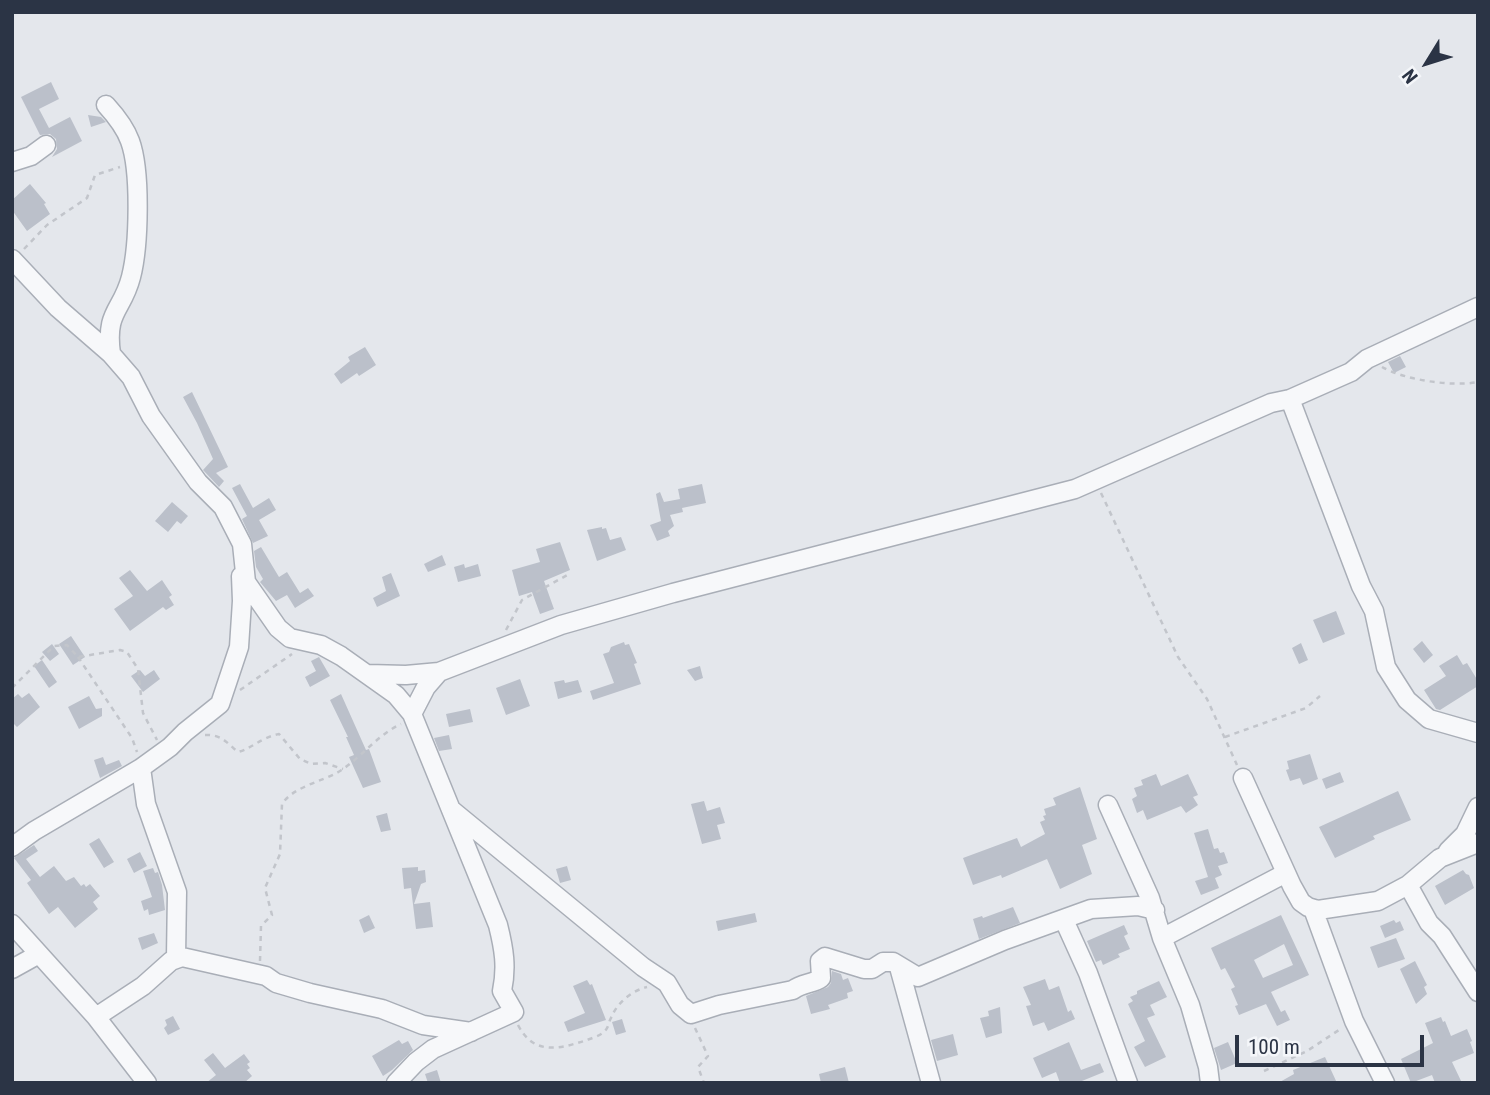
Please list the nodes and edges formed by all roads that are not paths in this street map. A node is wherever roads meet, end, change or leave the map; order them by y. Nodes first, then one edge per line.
1 (106, 105) dead end
2 (46, 145) dead end
3 (12, 162) edge
4 (13, 266) edge
5 (1478, 307) edge
6 (111, 354) junction
7 (1290, 399) junction
8 (239, 538) junction
9 (439, 672) junction
10 (368, 674) junction
11 (413, 716) junction
12 (1478, 733) edge
13 (141, 768) junction
14 (1243, 778) road end
15 (1108, 805) dead end
16 (1478, 807) edge
17 (450, 809) junction
18 (1478, 843) edge
19 (12, 847) edge
20 (1440, 858) junction
21 (1286, 873) junction
22 (1408, 885) junction
23 (1313, 909) junction
24 (1154, 910) junction
25 (1064, 920) junction
26 (12, 924) edge
27 (1162, 938) junction
28 (39, 954) junction
29 (176, 957) junction
30 (899, 967) junction
31 (12, 969) edge
32 (1478, 992) edge
33 (96, 1017) junction
34 (472, 1032) junction
35 (147, 1083) edge
36 (396, 1083) edge
37 (931, 1083) edge
38 (1128, 1083) edge
39 (1210, 1083) edge
40 (1385, 1083) edge

1 - 6 street
2 - 3 street
4 - 6 street
5 - 7 street
6 - 8 street
7 - 9 street
7 - 12 street
8 - 10 street
8 - 13 street
9 - 10 street
9 - 11 street
10 - 11 street
11 - 17 street
13 - 19 street
13 - 29 street
14 - 21 street
15 - 24 street
16 - 20 street
17 - 30 street
17 - 34 street
18 - 20 street
20 - 22 street
21 - 23 street
21 - 27 street
22 - 23 street
22 - 32 street
23 - 40 street
24 - 25 street
24 - 27 street
25 - 30 street
25 - 38 street
26 - 28 street
27 - 39 street
28 - 31 street
28 - 33 street
29 - 33 street
29 - 34 street
30 - 37 street
33 - 35 street
34 - 36 street

